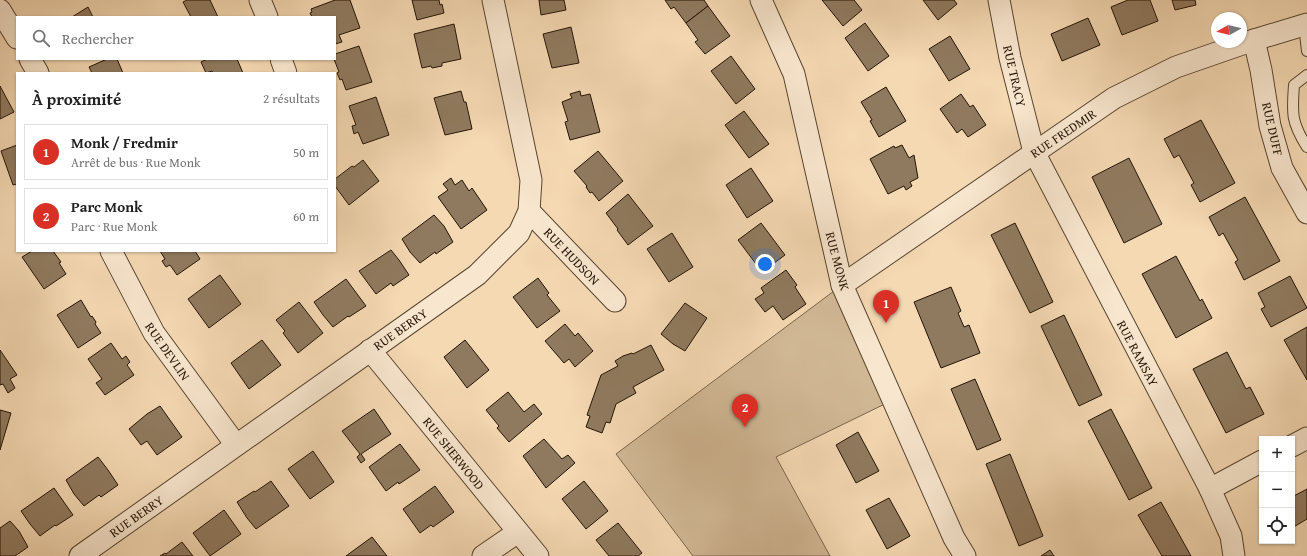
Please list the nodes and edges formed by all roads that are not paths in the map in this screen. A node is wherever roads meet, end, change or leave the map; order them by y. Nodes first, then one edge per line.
1 (260, 0) edge
2 (493, 0) edge
3 (761, 0) edge
4 (998, 0) edge
5 (0, 10) edge
6 (267, 16) edge
7 (1305, 25) edge
8 (16, 36) edge
9 (1254, 40) junction
10 (1307, 51) edge
11 (31, 60) edge
12 (281, 60) edge
13 (37, 72) edge
14 (286, 72) edge
15 (1307, 75) edge
16 (1307, 147) edge
17 (1034, 152) junction
18 (529, 211) junction
19 (1307, 213) edge
20 (112, 252) edge
21 (842, 285) junction
22 (615, 302) dead end
23 (370, 350) junction
24 (1307, 438) edge
25 (1295, 444) edge
26 (236, 445) junction
27 (1259, 463) edge
28 (1210, 489) junction
29 (518, 532) junction
30 (80, 556) edge
31 (483, 556) edge
32 (538, 556) edge
33 (965, 556) edge
34 (1234, 556) edge

1 - 6 street
2 - 18 street, RUE BERRY
3 - 21 street, RUE MONK
4 - 17 street, RUE TRACY
5 - 8 street
7 - 9 street, RUE FREDMIR
7 - 10 lane
9 - 17 street, RUE FREDMIR
9 - 19 street, RUE DUFF
11 - 13 street
12 - 14 street
15 - 16 lane
17 - 21 street, RUE FREDMIR
17 - 28 street, RUE RAMSAY
18 - 22 street, RUE HUDSON
18 - 23 street, RUE BERRY
20 - 26 street, RUE DEVLIN
21 - 33 street, RUE MONK
23 - 26 street, RUE BERRY
23 - 29 street, RUE SHERWOOD
24 - 25 street
26 - 30 street, RUE BERRY
27 - 28 street
28 - 34 street, RUE RAMSAY
29 - 31 street
29 - 32 street, RUE SHERWOOD

